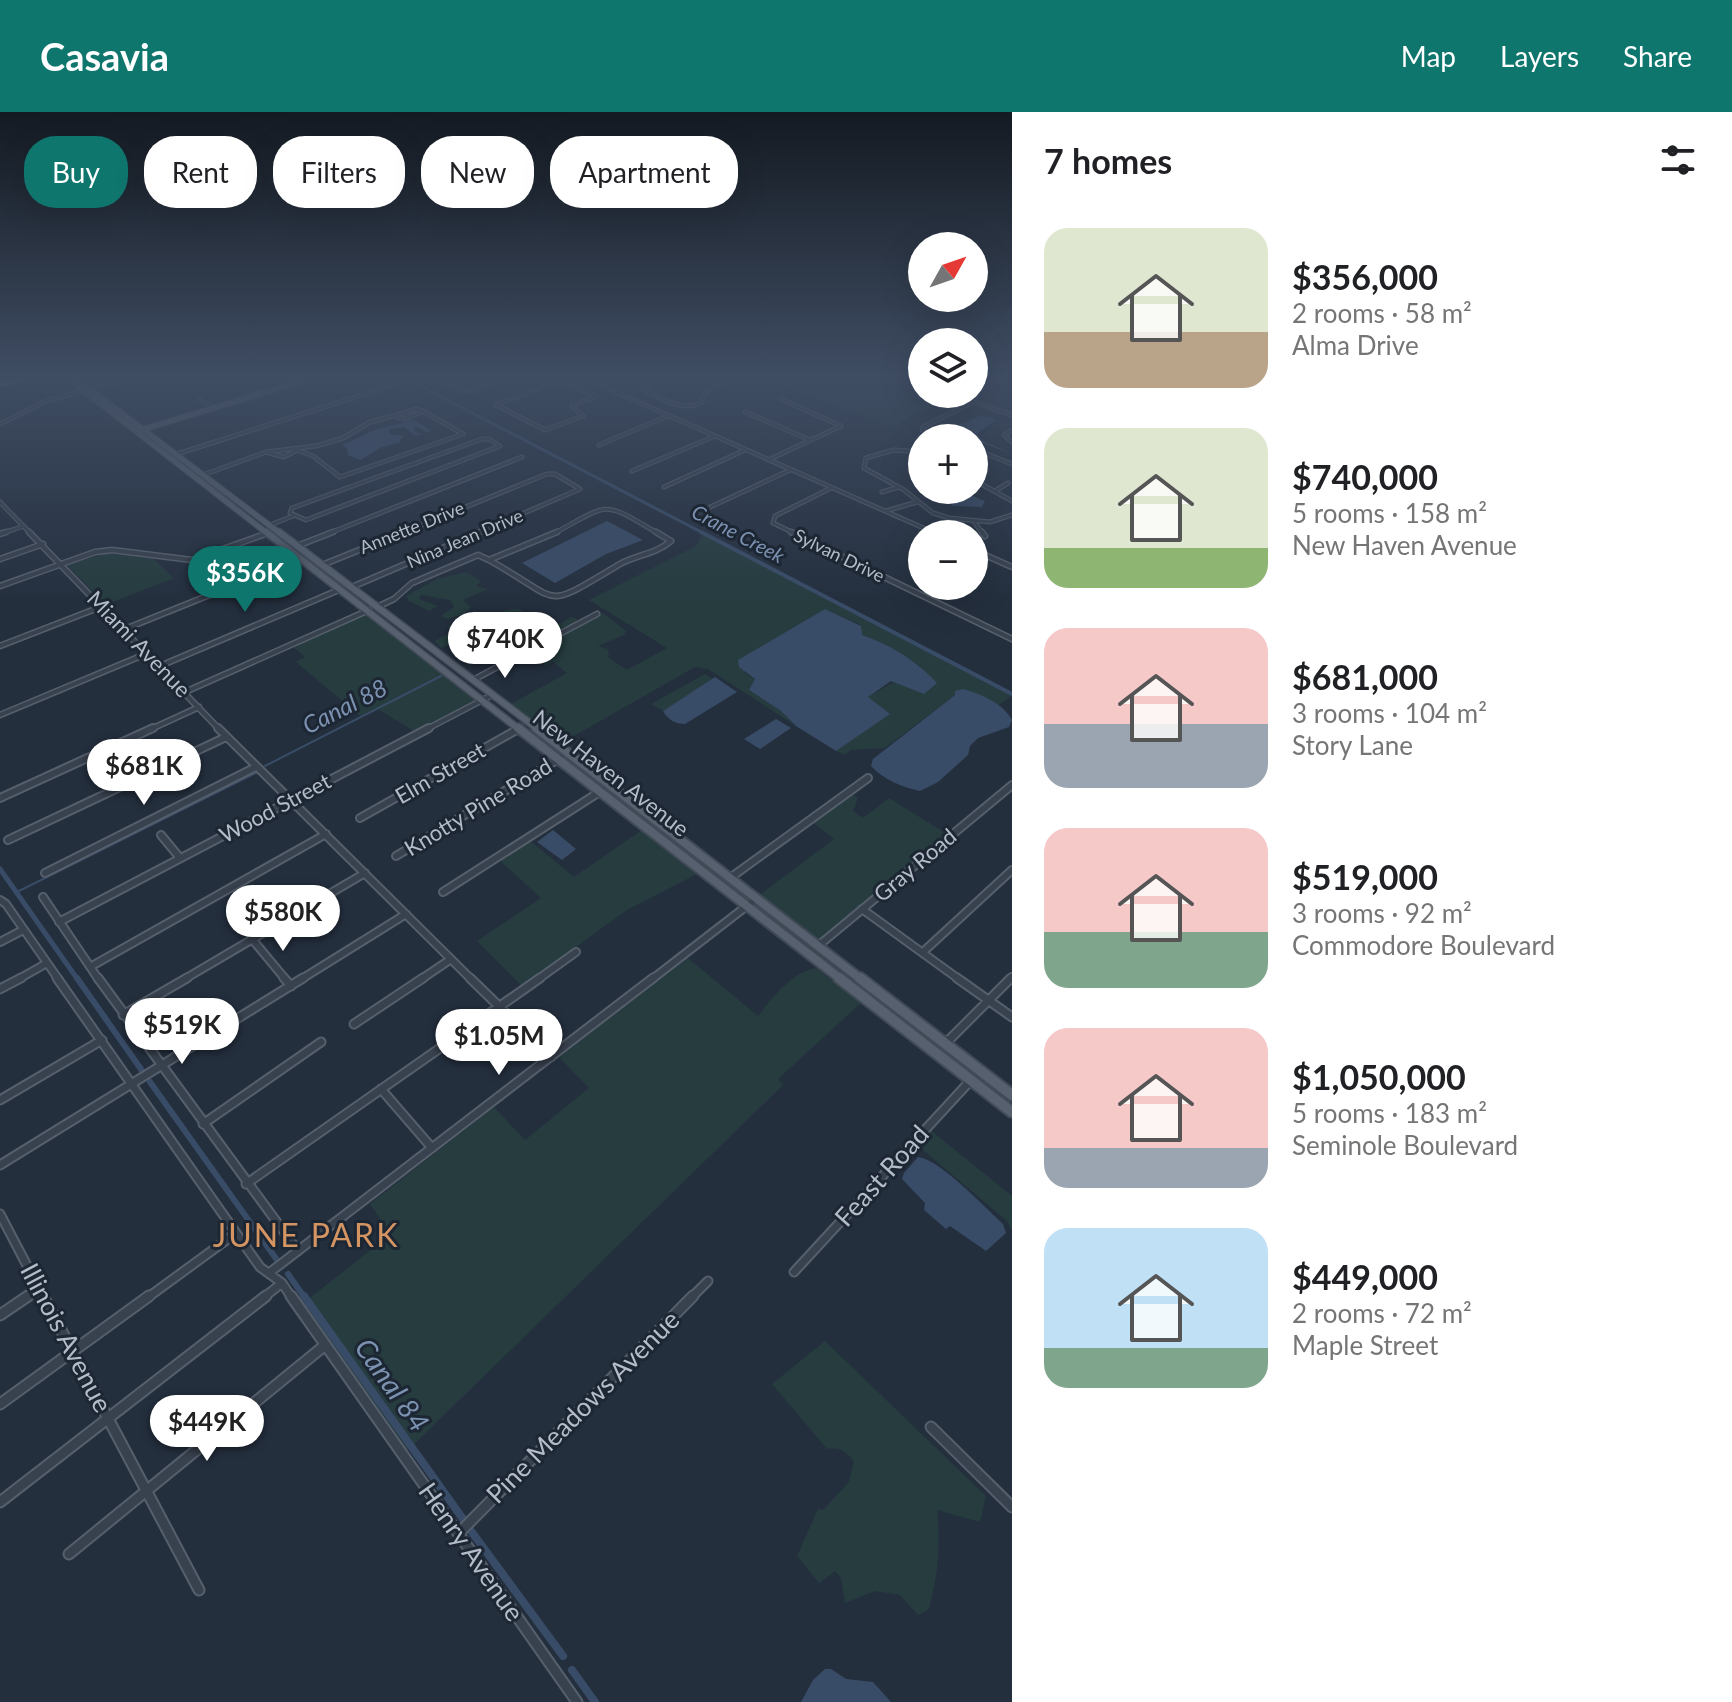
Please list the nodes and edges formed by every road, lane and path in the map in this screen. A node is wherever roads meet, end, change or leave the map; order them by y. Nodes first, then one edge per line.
1 (175, 453) edge
2 (187, 453) edge
3 (262, 453) edge
4 (270, 453) edge
5 (291, 453) edge
6 (306, 453) edge
7 (315, 453) edge
8 (409, 453) edge
9 (443, 453) edge
10 (481, 453) edge
11 (674, 453) edge
12 (738, 453) edge
13 (752, 453) edge
14 (782, 453) edge
15 (885, 453) edge
16 (166, 454) joint
17 (988, 455) edge
18 (179, 456) junction
19 (313, 456) junction
20 (522, 457) dead end
21 (768, 460) junction
22 (1012, 464) edge
23 (790, 470) junction
24 (632, 471) dead end
25 (547, 474) joint
26 (200, 477) junction
27 (1008, 483) dead end
28 (664, 487) dead end
29 (899, 487) junction
30 (988, 487) edge
31 (831, 488) junction
32 (995, 491) junction
33 (882, 492) dead end
34 (908, 494) edge
35 (237, 500) junction
36 (1012, 501) edge
37 (0, 502) edge
38 (228, 502) junction
39 (912, 504) edge
40 (921, 504) edge
41 (708, 508) dead end
42 (887, 512) junction
43 (1012, 515) edge
44 (293, 516) junction
45 (960, 520) edge
46 (908, 521) edge
47 (988, 522) edge
48 (255, 523) junction
49 (270, 525) junction
50 (24, 526) junction
51 (268, 533) junction
52 (0, 534) edge
53 (282, 534) junction
54 (43, 544) junction
55 (283, 544) junction
56 (297, 546) junction
57 (988, 556) edge
58 (301, 558) junction
59 (0, 559) edge
60 (488, 560) junction
61 (320, 563) junction
62 (62, 564) junction
63 (1012, 566) edge
64 (0, 586) edge
65 (352, 587) junction
66 (341, 589) junction
67 (103, 606) junction
68 (374, 607) junction
69 (597, 614) dead end
70 (125, 629) junction
71 (1012, 639) edge
72 (0, 646) edge
73 (422, 651) junction
74 (148, 653) junction
75 (439, 653) junction
76 (430, 658) junction
77 (447, 660) junction
78 (160, 666) junction
79 (473, 680) junction
80 (185, 692) junction
81 (492, 695) junction
82 (483, 699) junction
83 (199, 707) junction
84 (0, 715) edge
85 (520, 728) junction
86 (539, 731) junction
87 (226, 737) junction
88 (560, 758) junction
89 (582, 764) junction
90 (256, 767) junction
91 (868, 778) dead end
92 (1012, 785) edge
93 (601, 791) junction
94 (0, 798) edge
95 (291, 799) junction
96 (632, 802) junction
97 (617, 803) junction
98 (360, 818) dead end
99 (658, 822) junction
100 (326, 834) junction
101 (161, 835) dead end
102 (8, 840) dead end
103 (396, 856) dead end
104 (180, 858) junction
105 (1012, 870) edge
106 (45, 873) dead end
107 (365, 873) junction
108 (730, 878) junction
109 (443, 892) dead end
110 (43, 897) dead end
111 (757, 898) junction
112 (0, 900) edge
113 (748, 906) junction
114 (862, 909) junction
115 (406, 914) junction
116 (59, 922) junction
117 (23, 930) junction
118 (252, 939) junction
119 (794, 941) junction
120 (0, 942) edge
121 (818, 946) junction
122 (576, 952) dead end
123 (923, 952) junction
124 (451, 959) junction
125 (47, 963) junction
126 (90, 967) junction
127 (1012, 977) edge
128 (291, 986) junction
129 (0, 989) edge
130 (989, 1000) junction
131 (500, 1006) junction
132 (123, 1015) junction
133 (1012, 1017) edge
134 (354, 1024) dead end
135 (914, 1036) junction
136 (102, 1040) junction
137 (321, 1042) dead end
138 (945, 1044) junction
139 (938, 1054) junction
140 (551, 1057) junction
141 (965, 1059) junction
142 (163, 1066) junction
143 (971, 1080) junction
144 (133, 1085) junction
145 (381, 1089) junction
146 (1012, 1095) edge
147 (0, 1100) edge
148 (1012, 1112) edge
149 (203, 1124) junction
150 (432, 1148) junction
151 (0, 1165) edge
152 (246, 1184) junction
153 (0, 1214) edge
154 (236, 1233) junction
155 (298, 1251) junction
156 (794, 1272) dead end
157 (269, 1273) junction
158 (708, 1281) dead end
159 (282, 1283) junction
160 (40, 1287) junction
161 (0, 1315) edge
162 (324, 1346) junction
163 (73, 1351) junction
164 (0, 1404) edge
165 (109, 1418) junction
166 (931, 1427) dead end
167 (146, 1492) junction
168 (0, 1502) edge
169 (1012, 1507) edge
170 (459, 1533) junction
171 (69, 1554) dead end
172 (199, 1590) dead end
173 (571, 1700) edge

1 - 18 main road, New Haven Avenue
2 - 18 street
3 - 26 street
4 - 5 street
6 - 19 street
7 - 19 street
8 - 19 street
9 - 44 street
10 - 44 street
11 - 24 street
12 - 28 street
13 - 21 street
14 - 21 street
15 - 29 street
16 - 18 main road
16 - 26 main road, New Haven Avenue
17 - 22 street
18 - 26 main road, New Haven Avenue
20 - 56 street
21 - 23 street
23 - 31 street
23 - 41 street
25 - 61 street, Annette Drive
25 - 65 street, Nina Jean Drive
26 - 35 main road, New Haven Avenue
26 - 38 main road, New Haven Avenue
27 - 32 street
29 - 33 street
29 - 34 street
30 - 32 street
31 - 42 street
31 - 71 street, Sylvan Drive
32 - 36 street
35 - 38 main road
35 - 49 main road, New Haven Avenue
37 - 50 street, Miami Avenue
38 - 48 main road, New Haven Avenue
39 - 42 street
40 - 45 street
42 - 46 street
43 - 47 street
44 - 49 street
48 - 49 main road
48 - 51 main road, New Haven Avenue
49 - 53 main road, New Haven Avenue
50 - 52 street
50 - 54 street, Miami Avenue
51 - 53 main road
51 - 55 main road, New Haven Avenue
51 - 62 street
53 - 56 main road, New Haven Avenue
54 - 59 street
54 - 62 street, Miami Avenue
55 - 56 main road
55 - 58 main road, New Haven Avenue
56 - 61 main road, New Haven Avenue
57 - 63 street
58 - 61 main road
58 - 66 main road, New Haven Avenue
58 - 70 street
60 - 60 street
60 - 68 street
61 - 65 main road, New Haven Avenue
62 - 64 street
62 - 67 street, Miami Avenue
65 - 66 main road
65 - 68 main road, New Haven Avenue
66 - 68 main road, New Haven Avenue
66 - 78 street
67 - 70 street, Miami Avenue
67 - 72 street
68 - 73 main road, New Haven Avenue
68 - 75 main road, New Haven Avenue
68 - 80 street
69 - 79 street
70 - 74 street, Miami Avenue
73 - 75 main road
73 - 76 main road, New Haven Avenue
74 - 78 street, Miami Avenue
74 - 84 street
75 - 77 main road, New Haven Avenue
76 - 77 main road
76 - 82 main road, New Haven Avenue
77 - 79 main road, New Haven Avenue
78 - 80 street, Miami Avenue
79 - 81 main road, New Haven Avenue
80 - 83 street, Miami Avenue
81 - 82 street, Wood Street
81 - 86 main road, New Haven Avenue
82 - 85 main road, New Haven Avenue
82 - 95 street, Wood Street
83 - 87 street, Miami Avenue
83 - 94 street
85 - 86 main road
85 - 88 main road, New Haven Avenue
85 - 98 street, Elm Street
86 - 89 main road, New Haven Avenue
87 - 90 street, Miami Avenue
87 - 102 street
88 - 89 main road
88 - 93 main road, New Haven Avenue
88 - 103 street, Knotty Pine Road
89 - 96 main road, New Haven Avenue
90 - 95 street, Miami Avenue
90 - 106 street
91 - 108 street
92 - 114 street, Gray Road
93 - 96 main road
93 - 97 main road, New Haven Avenue
93 - 109 street
95 - 100 street, Miami Avenue
95 - 104 street, Wood Street
96 - 99 main road, New Haven Avenue
97 - 99 main road
97 - 113 main road, New Haven Avenue
99 - 108 main road, New Haven Avenue
100 - 107 street, Miami Avenue
100 - 126 street
101 - 104 street
104 - 116 street, Wood Street
105 - 123 street
107 - 115 street, Miami Avenue
107 - 118 street
108 - 111 main road, New Haven Avenue
110 - 116 street
111 - 113 street
111 - 121 main road, New Haven Avenue
112 - 117 street, Henry Avenue
113 - 119 main road, New Haven Avenue
113 - 140 street
114 - 121 street, Gray Road
114 - 123 street
115 - 124 street, Miami Avenue
115 - 128 street
116 - 126 street
117 - 120 street
117 - 125 street, Henry Avenue
118 - 128 street
118 - 132 street
119 - 121 main road
119 - 135 main road, New Haven Avenue
121 - 138 main road, New Haven Avenue
122 - 131 street
123 - 130 street
124 - 131 street, Miami Avenue
124 - 134 street
125 - 129 street
125 - 136 street, Henry Avenue
126 - 132 street
127 - 130 street
128 - 142 street
130 - 133 street
130 - 138 street
131 - 140 street, Miami Avenue
131 - 145 street
132 - 142 street
135 - 138 main road
135 - 139 main road, New Haven Avenue
136 - 144 street, Henry Avenue
136 - 147 street
137 - 149 street
138 - 141 main road, New Haven Avenue
139 - 141 main road
139 - 143 main road, New Haven Avenue
140 - 150 street
141 - 146 main road, New Haven Avenue
142 - 144 street
142 - 149 street
143 - 148 main road, New Haven Avenue
143 - 156 street, Feast Road
144 - 151 street
144 - 154 street, Henry Avenue
145 - 150 street
145 - 152 street
149 - 152 street
150 - 155 street
152 - 155 street
153 - 160 street, Illinois Avenue
154 - 157 street, Henry Avenue
154 - 163 street
155 - 157 street
157 - 159 street, Henry Avenue
158 - 170 street, Pine Meadows Avenue
159 - 162 street, Henry Avenue
159 - 165 street
160 - 161 street
160 - 163 street, Illinois Avenue
162 - 167 street
162 - 170 street, Henry Avenue
163 - 164 street
163 - 165 street, Illinois Avenue
165 - 167 street, Illinois Avenue
165 - 168 street
166 - 169 street
167 - 171 street
167 - 172 street, Illinois Avenue
170 - 173 street, Henry Avenue

